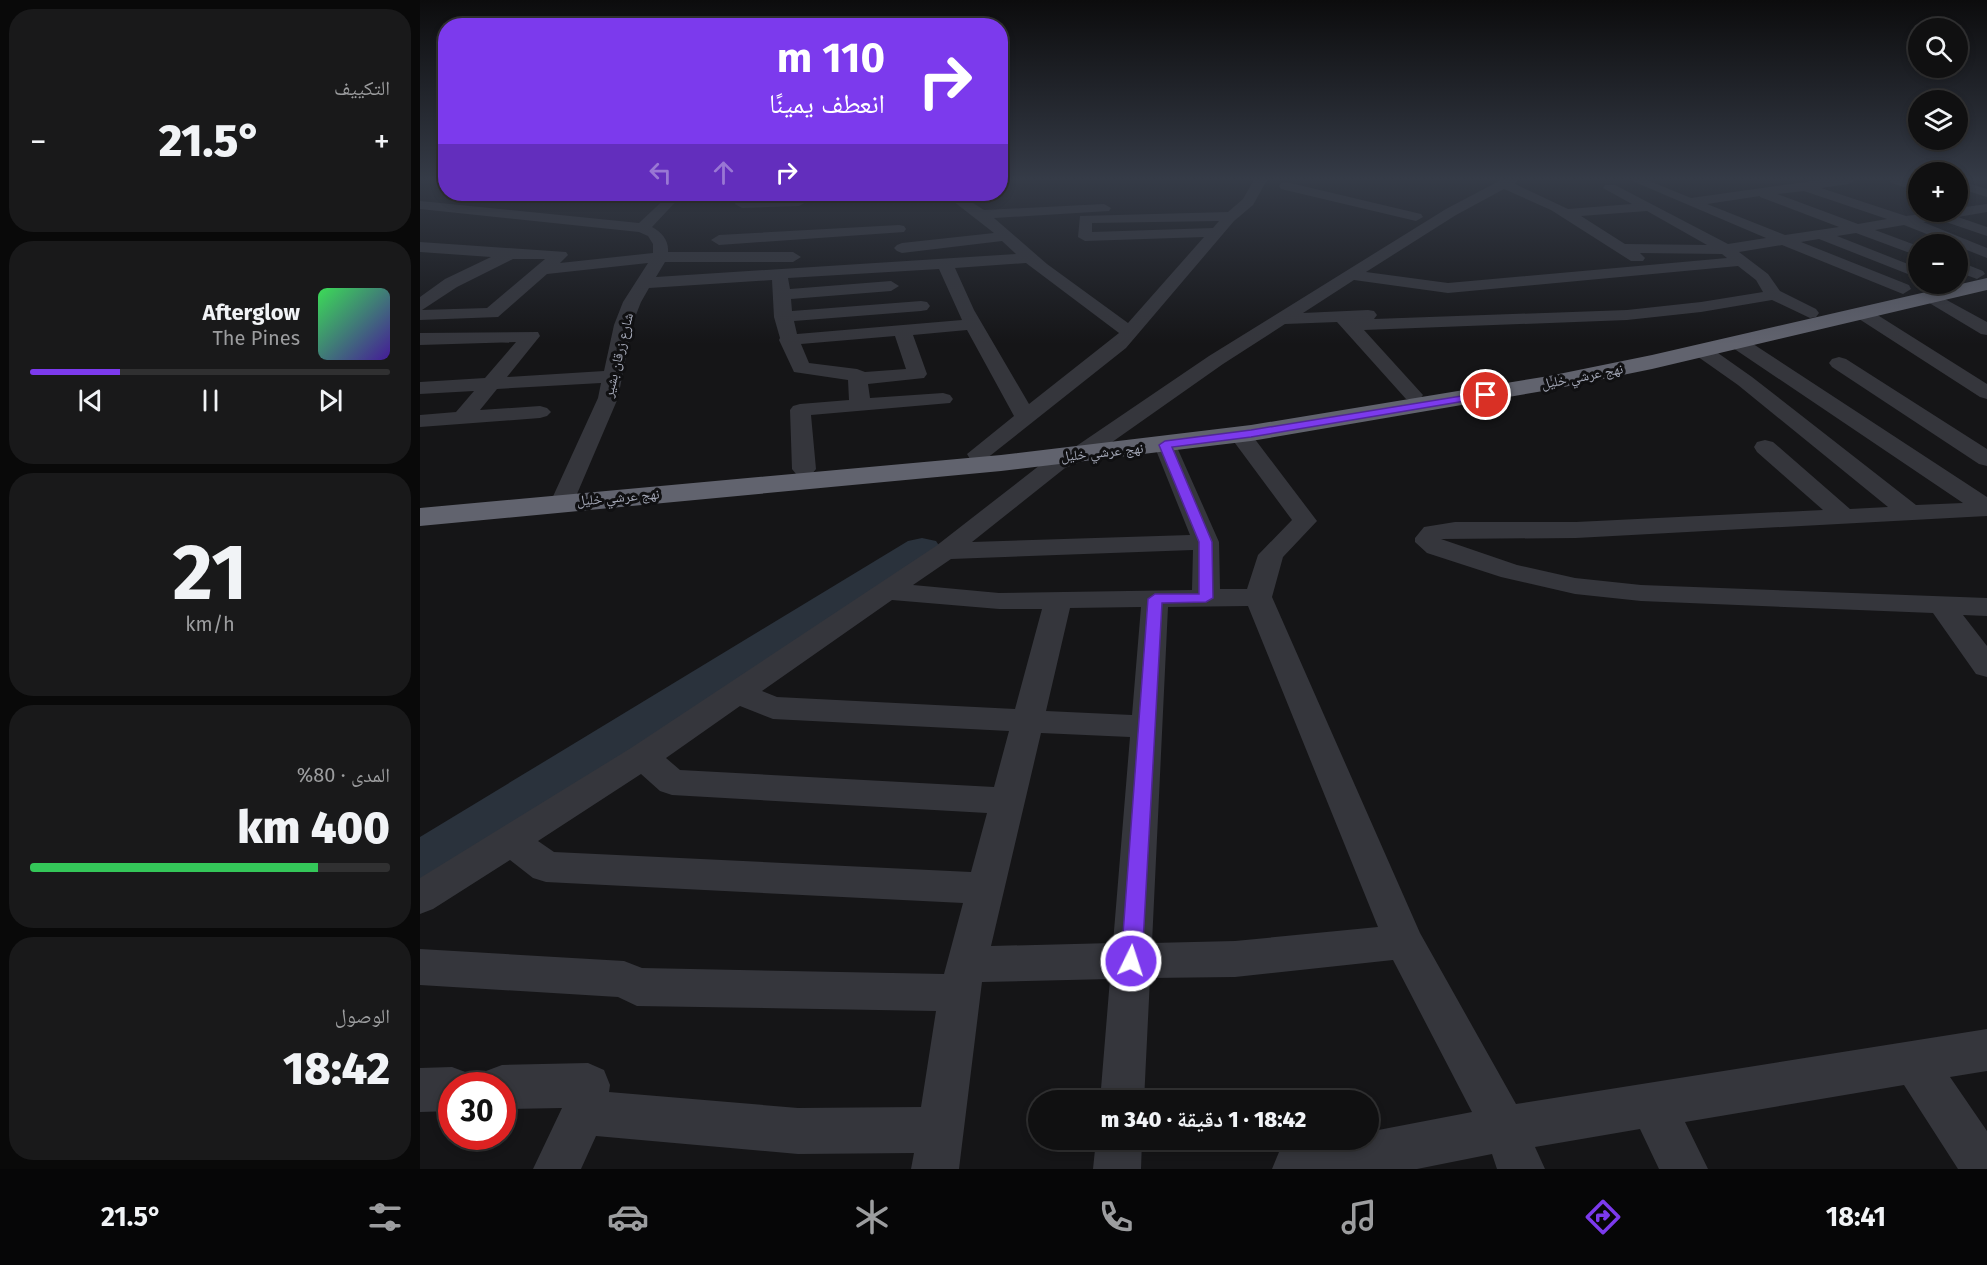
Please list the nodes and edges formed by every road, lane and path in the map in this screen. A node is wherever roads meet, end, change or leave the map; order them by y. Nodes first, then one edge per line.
1 (586, 235) edge
2 (654, 235) edge
3 (815, 235) edge
4 (1085, 235) edge
5 (1150, 235) edge
6 (1215, 235) edge
7 (1387, 235) edge
8 (1415, 235) edge
9 (1601, 235) edge
10 (1699, 235) edge
11 (1769, 235) edge
12 (1823, 235) joint
13 (1876, 235) edge
14 (1940, 235) edge
15 (1007, 236) joint
16 (1785, 241) junction
17 (420, 247) edge
18 (1908, 247) edge
19 (902, 248) dead end
20 (1623, 249) junction
21 (1726, 249) junction
22 (660, 251) junction
23 (1987, 253) edge
24 (510, 254) junction
25 (1029, 258) junction
26 (1742, 261) junction
27 (946, 265) junction
28 (540, 270) junction
29 (858, 270) junction
30 (1659, 270) junction
31 (780, 275) junction
32 (1350, 275) junction
33 (1908, 280) edge
34 (430, 281) dead end
35 (1908, 282) edge
36 (451, 283) junction
37 (644, 283) junction
38 (904, 285) dead end
39 (1908, 289) edge
40 (1908, 292) edge
41 (1774, 294) junction
42 (1932, 294) edge
43 (782, 295) junction
44 (1573, 304) dead end
45 (420, 305) edge
46 (921, 306) dead end
47 (1810, 313) junction
48 (1862, 313) junction
49 (420, 315) edge
50 (783, 317) junction
51 (1280, 319) junction
52 (1346, 320) junction
53 (973, 324) junction
54 (902, 330) junction
55 (1987, 330) edge
56 (1129, 332) junction
57 (420, 339) edge
58 (788, 340) junction
59 (1737, 342) junction
60 (1701, 350) junction
61 (1839, 363) dead end
62 (613, 376) junction
63 (857, 379) junction
64 (493, 382) junction
65 (420, 388) edge
66 (1987, 393) edge
67 (1413, 395) junction
68 (943, 399) dead end
69 (860, 406) junction
70 (540, 412) dead end
71 (464, 417) junction
72 (1026, 418) junction
73 (420, 420) edge
74 (1240, 435) junction
75 (1102, 439) junction
76 (1165, 445) junction
77 (1765, 447) dead end
78 (978, 454) junction
79 (1063, 455) junction
80 (1987, 459) edge
81 (804, 469) junction
82 (566, 496) junction
83 (420, 504) edge
84 (1987, 509) edge
85 (1911, 513) junction
86 (1843, 515) junction
87 (420, 517) edge
88 (1206, 542) junction
89 (945, 551) junction
90 (886, 591) junction
91 (1258, 597) junction
92 (1206, 598) junction
93 (1155, 599) junction
94 (1058, 600) junction
95 (1941, 605) junction
96 (1987, 607) edge
97 (1987, 667) edge
98 (738, 692) junction
99 (1027, 721) junction
100 (1147, 727) junction
101 (643, 757) junction
102 (1007, 801) junction
103 (512, 841) junction
104 (985, 888) junction
105 (420, 898) edge
106 (1404, 942) junction
107 (1131, 961) junction
108 (420, 967) edge
109 (962, 978) junction
110 (1987, 1050) edge
111 (1914, 1062) junction
112 (516, 1087) edge
113 (438, 1089) edge
114 (420, 1090) edge
115 (1123, 1090) edge
116 (1652, 1105) junction
117 (584, 1112) junction
118 (1513, 1149) edge
119 (937, 1150) edge
120 (1119, 1150) edge
121 (557, 1169) edge
122 (1118, 1169) edge
123 (1296, 1169) edge
124 (1684, 1169) edge
125 (1985, 1169) edge

1 - 24 street
2 - 22 street
3 - 22 street
4 - 5 street
6 - 56 street
7 - 79 street
8 - 32 street
9 - 20 street
10 - 21 street
11 - 16 street
12 - 16 street
12 - 33 street
13 - 18 street
14 - 23 street
15 - 19 street
15 - 25 street
16 - 21 street
16 - 35 street
17 - 24 street
20 - 21 street
20 - 30 street
21 - 26 street
22 - 28 street
22 - 29 street
22 - 37 street, شارع زرقان بشير
24 - 28 street
24 - 36 street
25 - 27 street
25 - 56 street
26 - 30 street
26 - 41 street
27 - 29 street
27 - 53 street
28 - 49 street
29 - 31 street
30 - 32 street
31 - 37 street
31 - 43 street
32 - 51 street
34 - 36 street
36 - 45 street
37 - 62 street, شارع زرقان بشير
38 - 43 street
39 - 47 highway, نهج عرشي خليل
40 - 48 highway, نهج عرشي خليل
41 - 47 street
41 - 52 street
42 - 55 street
43 - 50 street
44 - 52 street
46 - 50 street
47 - 67 highway, نهج عرشي خليل
48 - 59 highway, نهج عرشي خليل
48 - 66 street
50 - 58 street
51 - 52 street
51 - 75 street
52 - 67 street
53 - 54 street
53 - 72 street
54 - 58 street
54 - 63 street
56 - 72 street
57 - 64 street
58 - 63 street
59 - 60 highway, نهج عرشي خليل
59 - 84 street
60 - 74 highway, نهج عرشي خليل
60 - 85 street
61 - 80 street
62 - 64 street
62 - 82 street, شارع زرقان بشير
63 - 69 street
64 - 65 street
64 - 71 street
67 - 75 highway, نهج عرشي خليل
68 - 69 street
69 - 81 street
70 - 71 street
71 - 73 street
72 - 78 street
74 - 76 highway, نهج عرشي خليل
74 - 91 street
75 - 79 highway, نهج عرشي خليل
76 - 79 highway, نهج عرشي خليل
76 - 88 street
77 - 86 street
78 - 79 highway, نهج عرشي خليل
78 - 81 highway, نهج عرشي خليل
79 - 82 highway, نهج عرشي خليل
79 - 89 street
81 - 82 highway, نهج عرشي خليل
82 - 83 highway, نهج عرشي خليل
82 - 87 highway, نهج عرشي خليل
84 - 85 street
85 - 86 street
86 - 95 street
88 - 89 street
88 - 92 street
89 - 90 street
90 - 94 street
90 - 98 street
91 - 92 street
91 - 106 street
92 - 93 street
93 - 94 street
93 - 100 street
94 - 99 street
95 - 96 street
95 - 97 street
98 - 99 street
98 - 101 street
99 - 100 street
99 - 102 street
100 - 107 street
101 - 102 street
101 - 103 street
102 - 104 street
103 - 104 street
103 - 105 street
104 - 109 street
106 - 107 street
106 - 118 street
107 - 109 street
107 - 115 street
108 - 109 street
109 - 119 street
110 - 111 street
111 - 116 street
111 - 125 street
112 - 117 street
113 - 114 street
116 - 118 street
116 - 124 street
117 - 119 street
117 - 121 street
118 - 123 street
120 - 122 street

